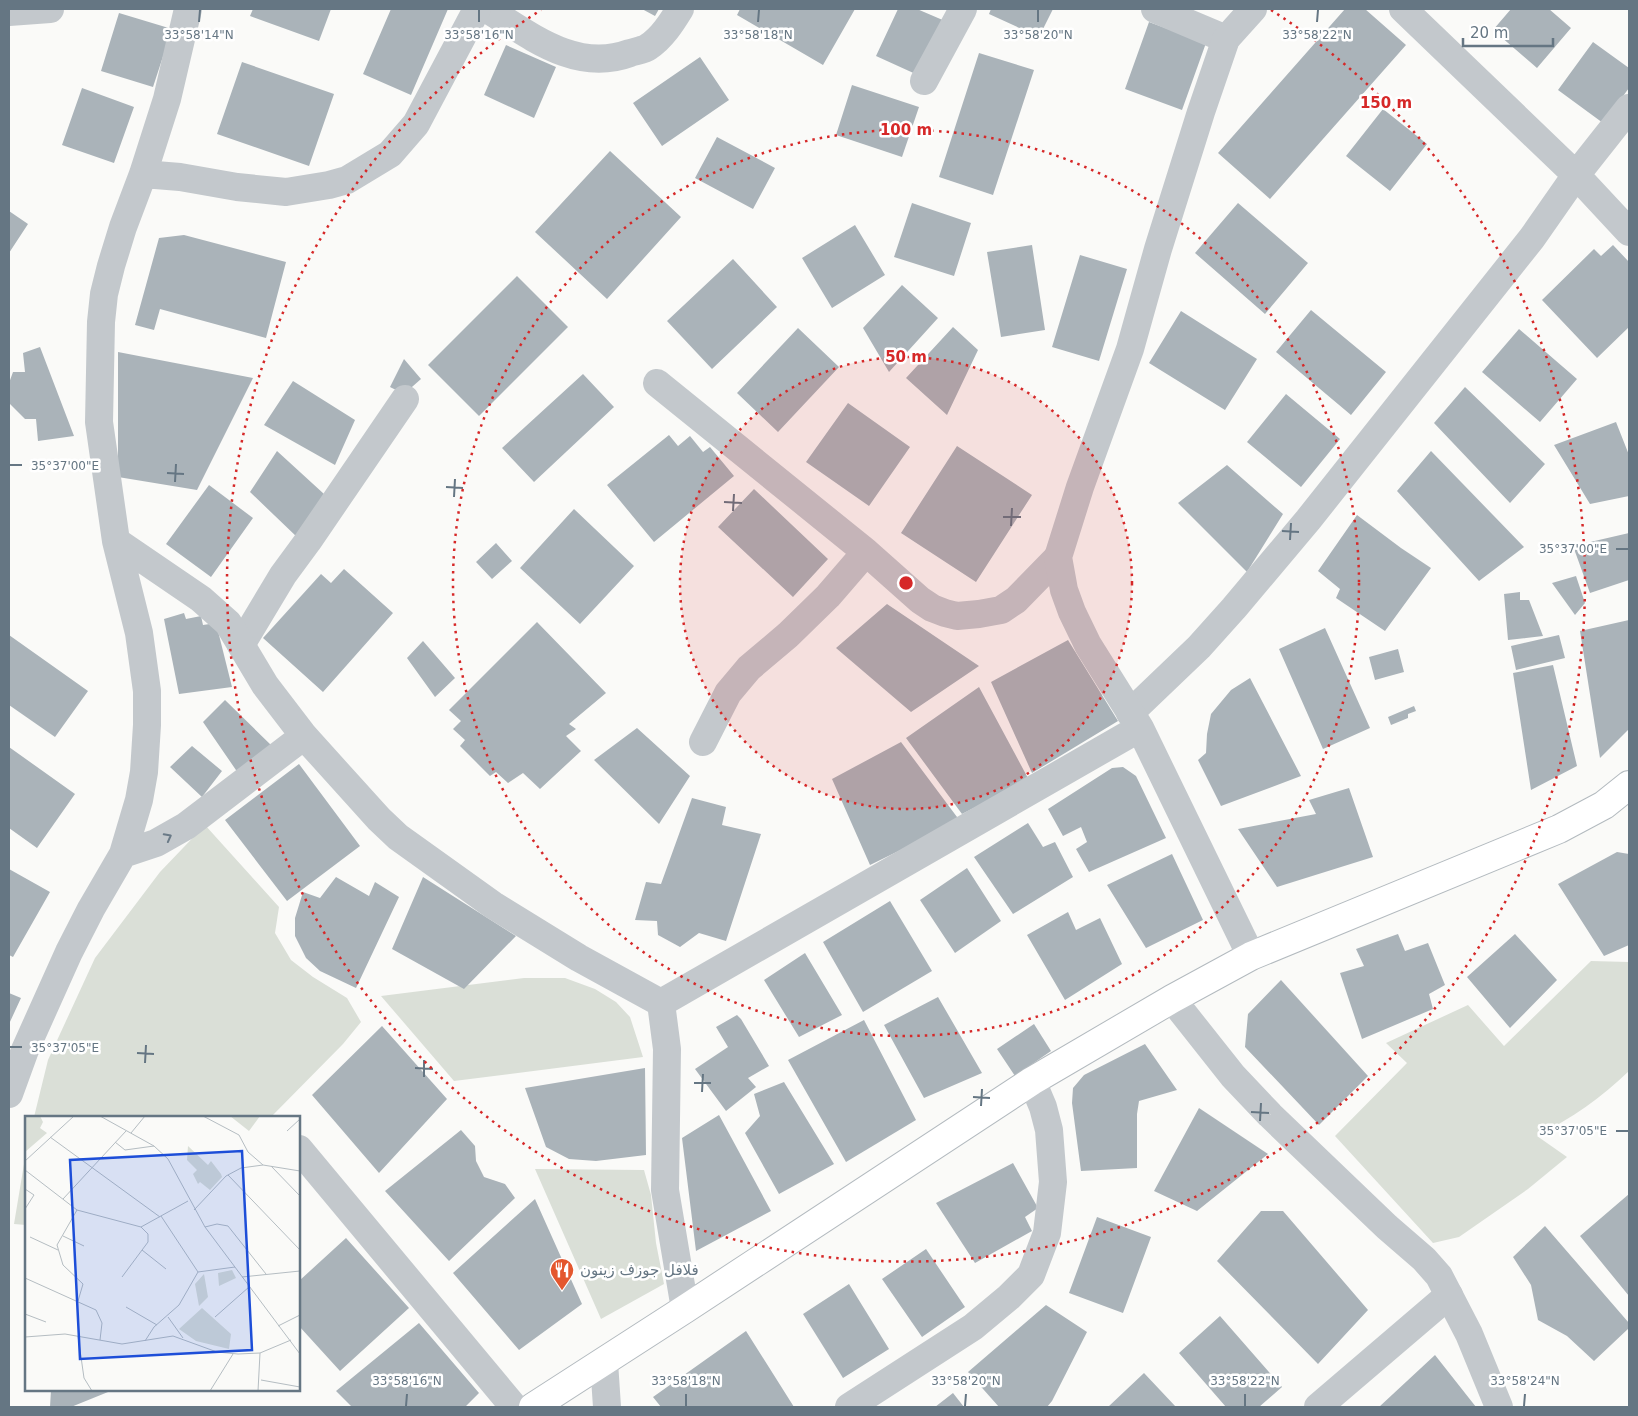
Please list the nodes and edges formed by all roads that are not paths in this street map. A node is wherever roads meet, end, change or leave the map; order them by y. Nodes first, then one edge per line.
1 (50, 9) edge
2 (188, 9) edge
3 (477, 9) edge
4 (487, 9) edge
5 (680, 9) edge
6 (963, 9) edge
7 (1155, 9) edge
8 (1253, 9) edge
9 (1403, 9) edge
10 (9, 12) edge
11 (1226, 39) junction
12 (924, 81) dead end
13 (1629, 108) edge
14 (143, 174) junction
15 (1576, 175) junction
16 (1629, 232) edge
17 (657, 383) dead end
18 (405, 399) dead end
19 (116, 542) junction
20 (866, 552) junction
21 (1058, 557) junction
22 (241, 645) junction
23 (1135, 721) junction
24 (304, 736) junction
25 (703, 742) dead end
26 (1629, 785) edge
27 (123, 854) junction
28 (1251, 956) junction
29 (1172, 999) junction
30 (661, 1003) junction
31 (1032, 1081) junction
32 (9, 1094) edge
33 (300, 1150) edge
34 (1449, 1295) junction
35 (685, 1310) junction
36 (604, 1362) junction
37 (514, 1407) edge
38 (534, 1407) edge
39 (607, 1407) edge
40 (849, 1407) edge
41 (1318, 1407) edge
42 (1499, 1407) edge

1 - 10 street
2 - 14 street
3 - 14 street
4 - 5 street
6 - 12 street
7 - 11 street
8 - 11 street
9 - 15 street
11 - 21 street
13 - 15 street
14 - 19 street
15 - 16 street
15 - 23 street
17 - 20 street
18 - 22 street
19 - 22 street
19 - 27 street
20 - 21 street
20 - 25 street
21 - 23 street
22 - 24 street
23 - 28 street
23 - 30 street
27 -> 24 street
24 - 30 street
26 - 28 main road
27 - 32 street
28 - 29 main road
29 - 31 main road
29 - 34 street
30 - 35 street
31 - 35 main road
31 - 40 street
33 - 37 street
34 - 41 street
34 - 42 street
35 - 36 main road
36 - 38 main road
36 - 39 street

